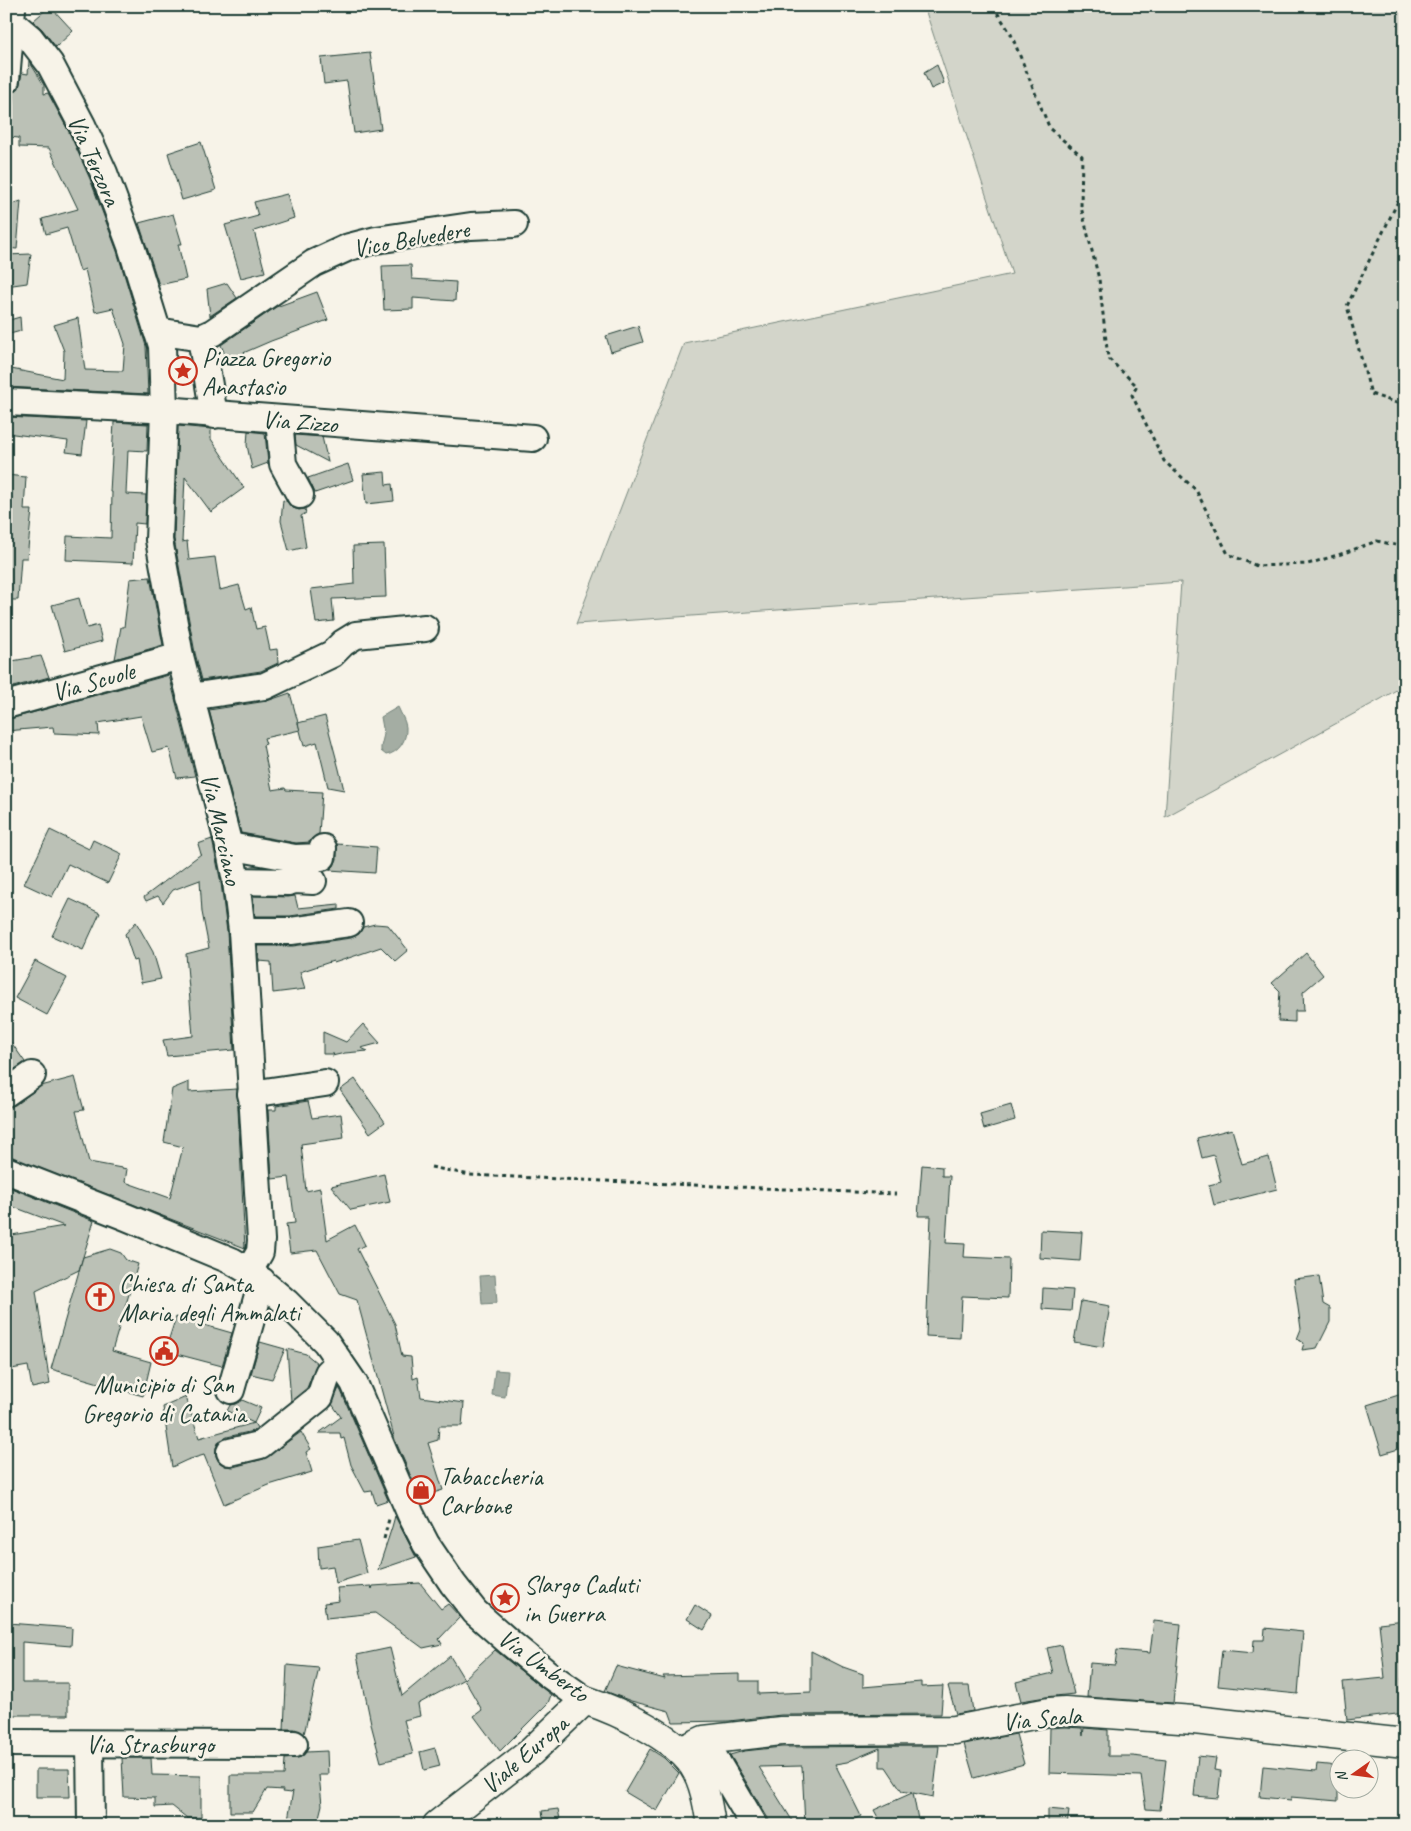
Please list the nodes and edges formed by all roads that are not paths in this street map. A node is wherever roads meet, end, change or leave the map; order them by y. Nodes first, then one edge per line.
1 (10, 17) edge
2 (6, 80) edge
3 (514, 224) dead end
4 (155, 324) junction
5 (207, 336) junction
6 (6, 402) edge
7 (164, 411) junction
8 (214, 414) junction
9 (279, 419) junction
10 (533, 438) dead end
11 (300, 495) dead end
12 (425, 628) dead end
13 (180, 656) junction
14 (190, 697) junction
15 (6, 705) edge
16 (230, 846) junction
17 (323, 848) dead end
18 (236, 881) junction
19 (313, 881) dead end
20 (349, 923) dead end
21 (242, 931) junction
22 (32, 1076) dead end
23 (324, 1083) dead end
24 (6, 1093) edge
25 (251, 1094) junction
26 (6, 1170) edge
27 (257, 1268) junction
28 (339, 1362) junction
29 (231, 1390) dead end
30 (230, 1452) dead end
31 (585, 1700) junction
32 (6, 1743) edge
33 (1405, 1743) edge
34 (90, 1744) junction
35 (294, 1744) dead end
36 (693, 1745) junction
37 (91, 1825) edge
38 (436, 1825) edge
39 (711, 1825) edge
40 (754, 1825) edge

1 - 2 street
1 - 4 street, Via Terzora
3 - 5 street, Vico Belvedere
4 - 5 street
4 - 7 street, Via Terzora
5 - 8 street
6 - 7 street, Via Zizzo
7 - 8 street, Via Zizzo
7 - 13 street, Via Marciano
8 - 9 street, Via Zizzo
9 - 10 street, Via Zizzo
9 - 11 street
12 - 14 street
13 - 14 street, Via Marciano
13 - 15 street, Via Scuole
14 - 16 street, Via Marciano
16 - 17 street
16 - 18 street, Via Marciano
18 - 19 street
18 - 21 street, Via Marciano
20 - 21 street
21 - 25 street, Via Marciano
22 - 24 street
23 - 25 street
25 - 27 street, Via Marciano
26 - 27 street, Via Umberto
27 - 28 street, Via Umberto
27 - 29 street, Via Marciano
28 - 30 street
28 - 31 street, Via Umberto
31 - 36 main road, Via Umberto
31 - 38 main road, Viale Europa
32 - 34 street, Via Strasburgo
33 - 36 main road, Via Scala
34 - 35 street, Via Strasburgo
34 - 37 street
36 - 39 main road
36 - 40 street

